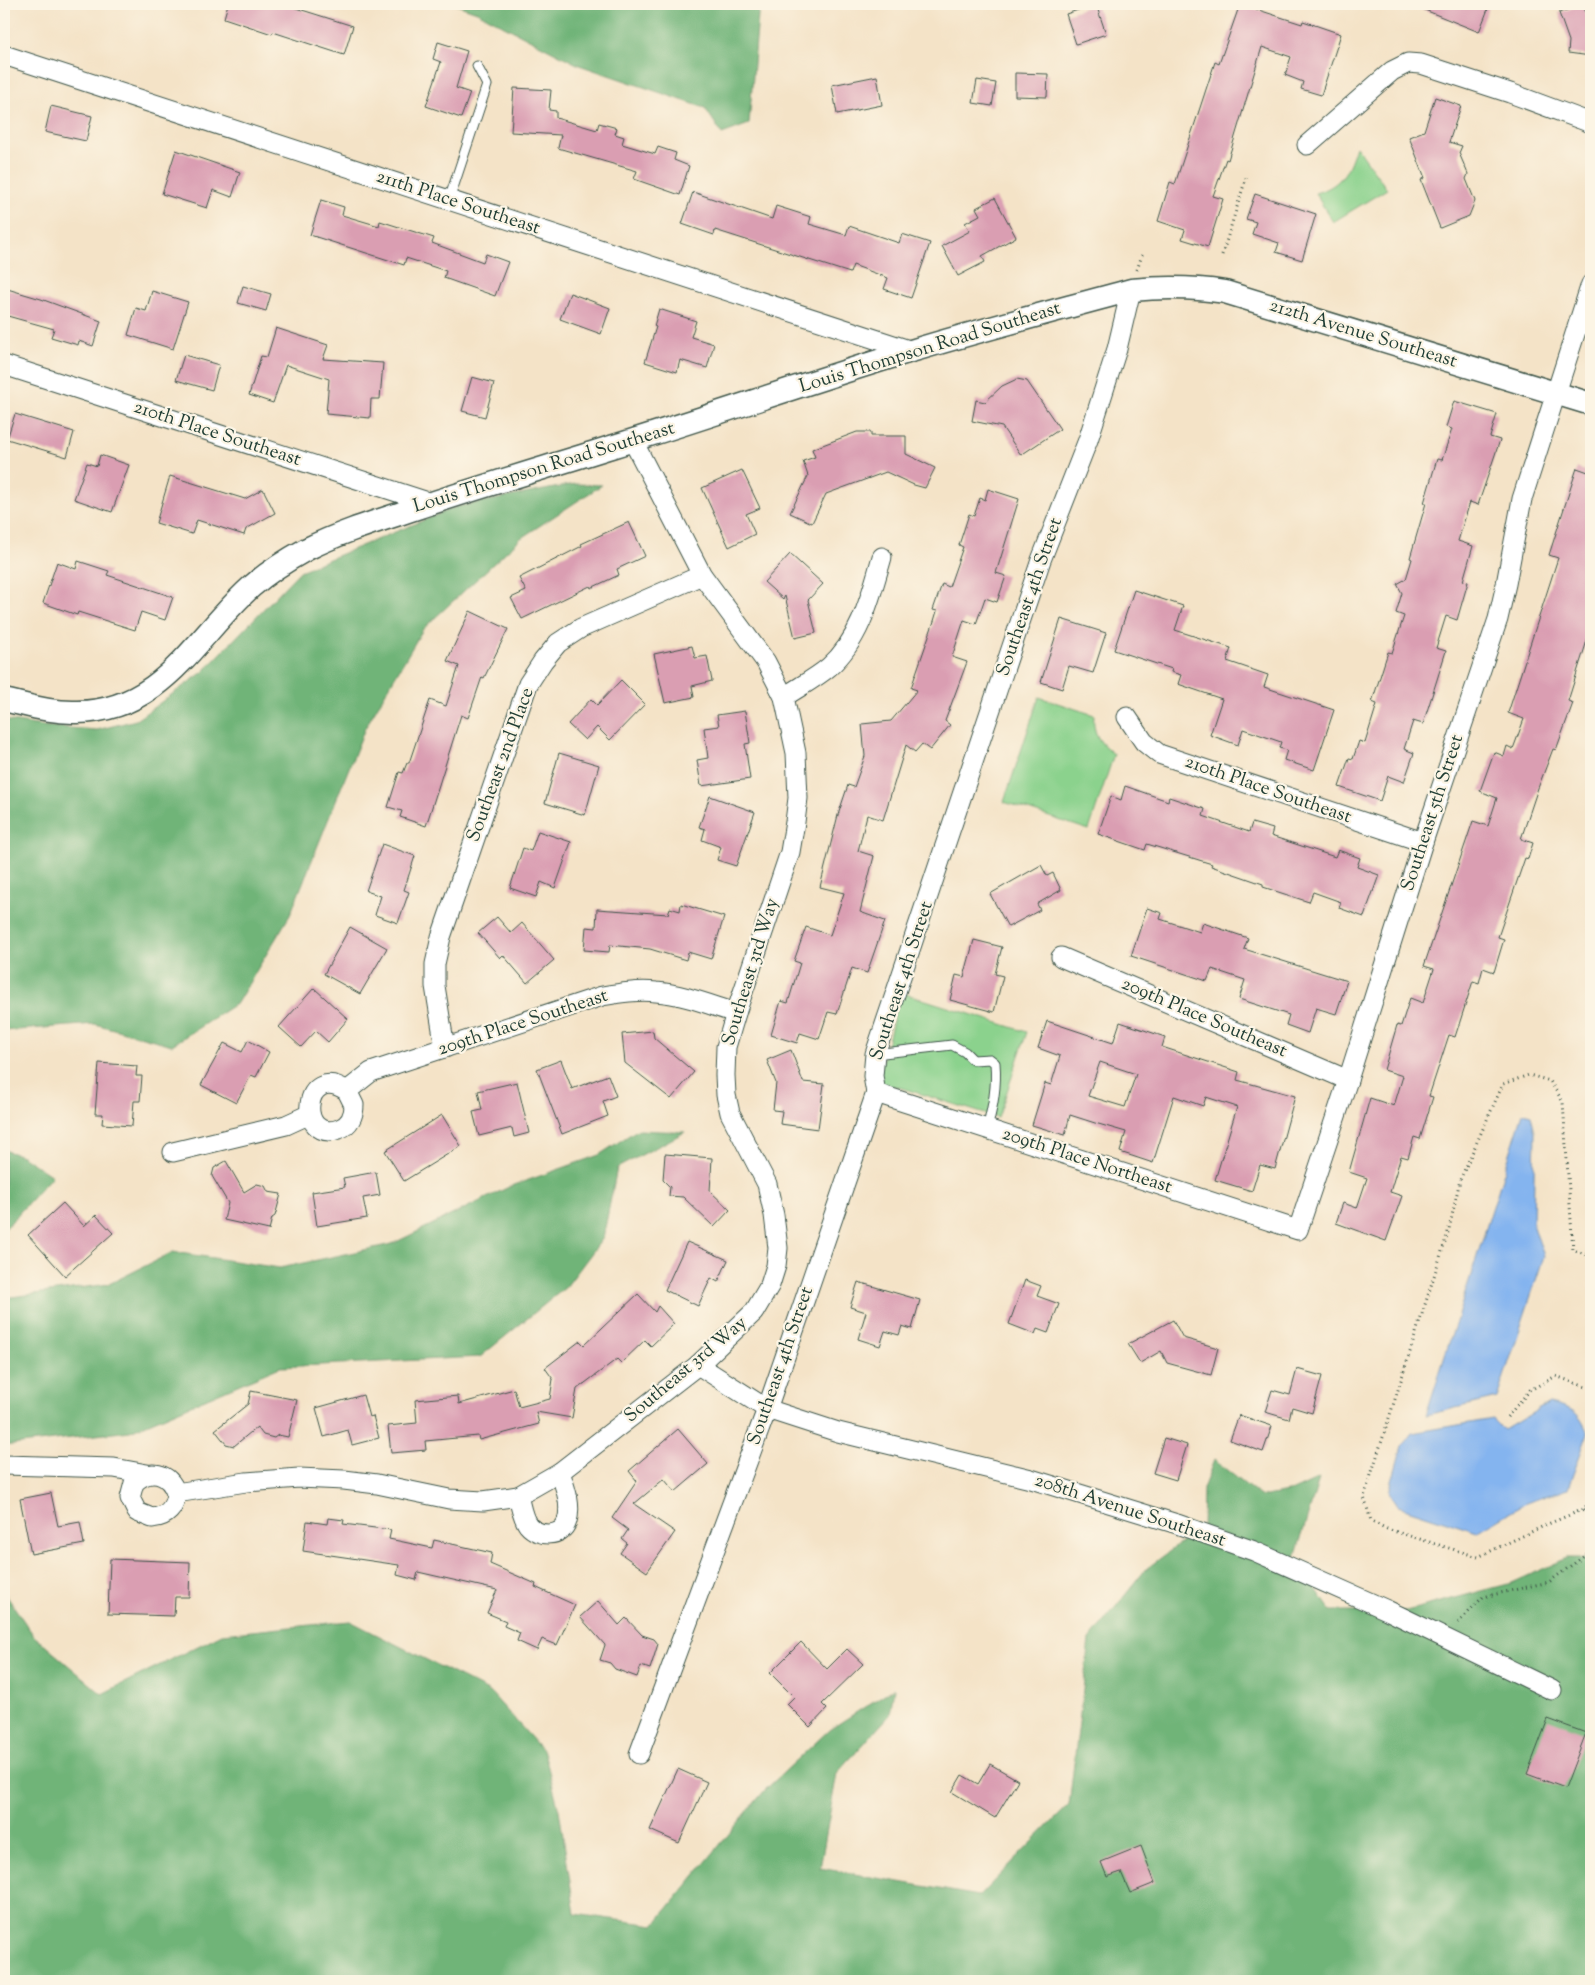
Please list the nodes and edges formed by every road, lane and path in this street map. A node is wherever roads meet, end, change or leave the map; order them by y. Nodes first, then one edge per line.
1 (4, 55) edge
2 (477, 66) dead end
3 (1591, 123) edge
4 (1307, 145) dead end
5 (1247, 175) dead end
6 (449, 200) junction
7 (1222, 255) dead end
8 (1591, 284) edge
9 (1131, 290) junction
10 (912, 350) junction
11 (4, 365) edge
12 (1556, 393) junction
13 (1591, 404) edge
14 (633, 441) junction
15 (431, 503) junction
16 (882, 557) dead end
17 (702, 575) junction
18 (784, 697) junction
19 (4, 700) edge
20 (1128, 717) dead end
21 (1423, 842) junction
22 (1061, 957) dead end
23 (736, 1013) junction
24 (445, 1048) junction
25 (875, 1054) junction
26 (1348, 1080) junction
27 (347, 1091) junction
28 (876, 1093) junction
29 (310, 1114) junction
30 (987, 1129) junction
31 (173, 1152) dead end
32 (1298, 1230) joint
33 (1591, 1256) edge
34 (698, 1365) junction
35 (1591, 1389) edge
36 (767, 1409) junction
37 (1507, 1417) dead end
38 (4, 1465) edge
39 (560, 1472) junction
40 (147, 1474) junction
41 (176, 1493) junction
42 (518, 1496) junction
43 (1591, 1499) edge
44 (1584, 1509) junction
45 (1591, 1516) edge
46 (1591, 1551) edge
47 (1444, 1638) junction
48 (1552, 1690) dead end
49 (639, 1754) dead end

1 - 6 street, 211th Place Southeast
2 - 6 lane
3 - 4 street
5 - 7 path
6 - 10 street, 211th Place Southeast
8 - 12 street, Southeast 5th Street
9 - 10 street, Louis Thompson Road Southeast
9 - 12 street, 212th Avenue Southeast
9 - 25 street, Southeast 4th Street
10 - 14 street, Louis Thompson Road Southeast
11 - 15 street, 210th Place Southeast
12 - 13 street, 212th Avenue Southeast
12 - 21 street, Southeast 5th Street
14 - 15 street, Louis Thompson Road Southeast
14 - 17 street, Southeast 3rd Way
15 - 19 street, Louis Thompson Road Southeast
16 - 18 street
17 - 18 street, Southeast 3rd Way
17 - 24 street, Southeast 2nd Place
18 - 23 street, Southeast 3rd Way
20 - 21 street, 210th Place Southeast
21 - 26 street, Southeast 5th Street
22 - 26 street, 209th Place Southeast
23 - 24 street, 209th Place Southeast
23 - 34 street, Southeast 3rd Way
24 - 27 street, 209th Place Southeast
25 - 28 street, Southeast 4th Street
25 - 30 lane
26 - 32 street, Southeast 5th Street
27 - 29 street
27 - 29 street
28 - 30 street, 209th Place Northeast
28 - 36 street, Southeast 4th Street
29 - 31 street
30 - 32 street, 209th Place Northeast
33 - 44 path
34 - 36 street, 208th Avenue Southeast
34 - 39 street, Southeast 3rd Way
35 - 37 path
36 - 47 street, 208th Avenue Southeast
36 - 49 street, Southeast 4th Street
38 - 40 street
39 - 42 street, Southeast 3rd Way
39 - 42 street
40 - 41 street
40 - 41 street
41 - 42 street, Southeast 3rd Way
43 - 44 path
44 - 45 path
46 - 47 path
47 - 48 street, 208th Avenue Southeast

